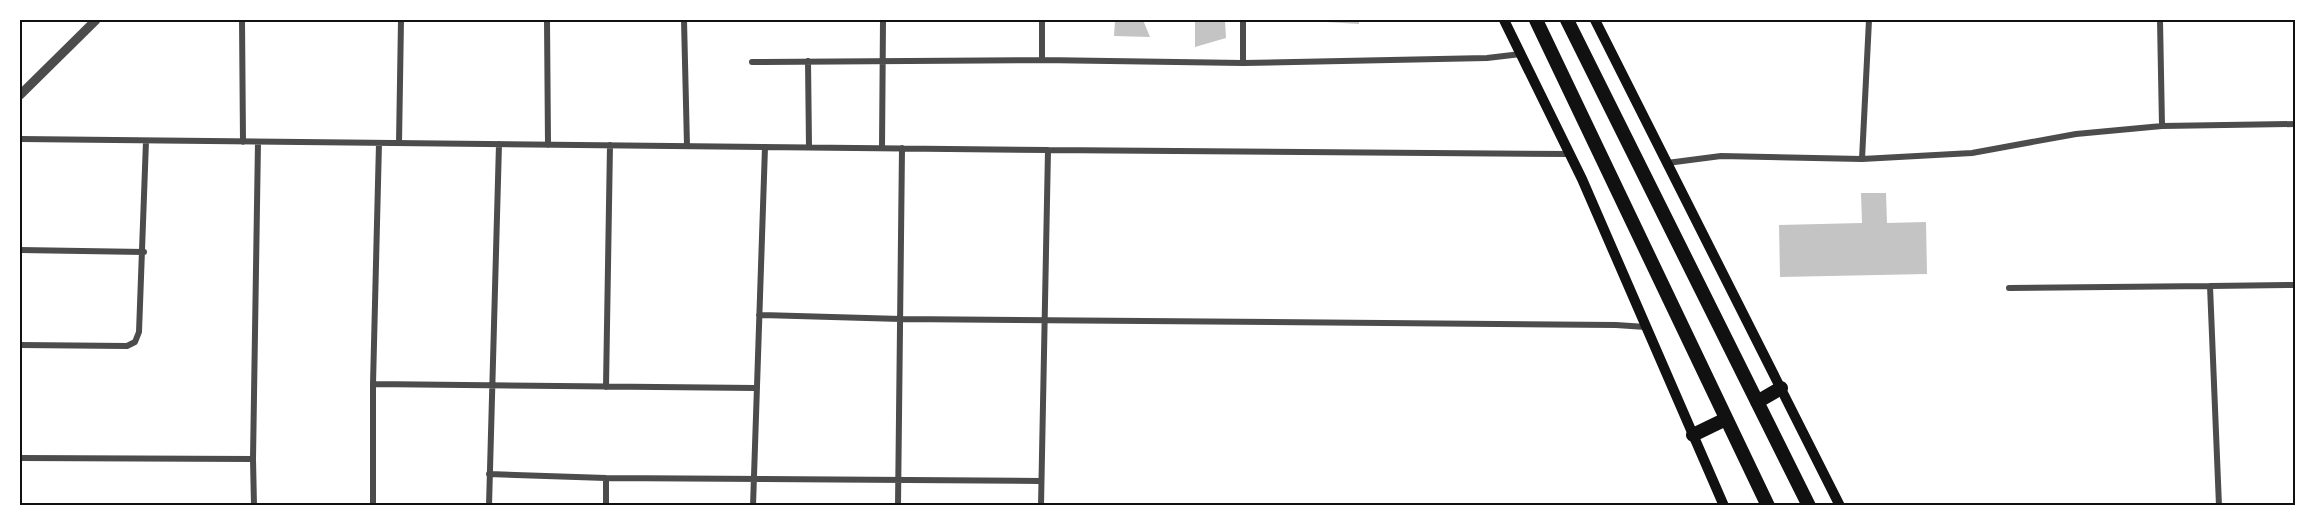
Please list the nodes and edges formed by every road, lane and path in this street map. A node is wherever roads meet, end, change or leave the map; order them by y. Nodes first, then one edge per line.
1 (96, 20) edge
2 (242, 20) edge
3 (401, 20) edge
4 (547, 20) edge
5 (684, 20) edge
6 (883, 20) edge
7 (1042, 20) edge
8 (1243, 20) edge
9 (1504, 20) edge
10 (1536, 20) edge
11 (1567, 20) edge
12 (1594, 20) edge
13 (1869, 20) edge
14 (2160, 20) edge
15 (1521, 54) junction
16 (1042, 60) junction
17 (883, 61) junction
18 (752, 62) dead end
19 (808, 62) junction
20 (1243, 63) junction
21 (20, 95) edge
22 (2295, 124) edge
23 (2162, 126) junction
24 (20, 139) edge
25 (146, 141) junction
26 (243, 142) junction
27 (258, 142) junction
28 (379, 143) junction
29 (399, 143) junction
30 (499, 144) junction
31 (548, 145) junction
32 (610, 146) junction
33 (687, 146) junction
34 (765, 147) junction
35 (809, 147) junction
36 (882, 148) junction
37 (902, 148) junction
38 (1048, 150) junction
39 (1570, 154) junction
40 (1862, 159) junction
41 (1667, 163) junction
42 (20, 250) edge
43 (144, 252) junction
44 (2295, 285) edge
45 (2210, 286) junction
46 (2009, 288) dead end
47 (759, 315) junction
48 (901, 319) junction
49 (1043, 320) junction
50 (1646, 327) junction
51 (20, 345) edge
52 (373, 384) junction
53 (493, 387) junction
54 (606, 387) junction
55 (756, 388) junction
56 (1781, 388) junction
57 (1757, 402) junction
58 (1726, 419) junction
59 (1693, 435) junction
60 (20, 458) edge
61 (253, 459) junction
62 (489, 474) junction
63 (606, 478) junction
64 (753, 478) junction
65 (899, 480) junction
66 (1041, 481) junction
67 (254, 506) edge
68 (374, 506) edge
69 (489, 506) edge
70 (606, 506) edge
71 (753, 506) edge
72 (898, 506) edge
73 (1041, 506) edge
74 (1724, 506) edge
75 (1768, 506) edge
76 (1809, 506) edge
77 (1840, 506) edge
78 (2219, 506) edge

1 - 21 street
2 - 26 street
3 - 29 street
4 - 31 street
5 - 33 street
6 - 17 street
7 - 16 street
8 - 20 street
9 - 15 main road
10 - 58 highway
11 - 57 highway
12 - 41 main road
13 - 40 street
14 - 23 street
15 - 20 street
15 - 39 main road
16 - 17 street
16 - 20 street
17 - 19 street
17 - 36 street
18 - 19 street
19 - 35 street
22 - 23 street
23 - 40 street
24 - 25 street
25 - 26 street
25 - 43 street
26 - 27 street
27 - 28 street
27 - 61 street
28 - 29 street
28 - 52 street
29 - 30 street
30 - 31 street
30 - 53 street
31 - 32 street
32 - 33 street
32 - 54 street
33 - 34 street
34 - 35 street
34 - 47 street
35 - 36 street
36 - 37 street
37 - 38 street
37 - 48 street
38 - 39 street
38 - 49 street
39 - 50 main road
40 - 41 street
41 - 56 main road
42 - 43 street
43 - 51 street
44 - 45 street
45 - 46 street
45 - 78 street
47 - 48 street
47 - 55 street
48 - 49 street
48 - 65 street
49 - 50 street
49 - 66 street
50 - 59 main road
52 - 53 street
52 - 68 street
53 - 54 street
53 - 62 street
54 - 55 street
55 - 64 street
56 - 57 highway
56 - 77 main road
57 - 76 highway
58 - 59 highway
58 - 75 highway
59 - 74 main road
60 - 61 street
61 - 67 street
62 - 63 street
62 - 69 street
63 - 64 street
63 - 70 street
64 - 65 street
64 - 71 street
65 - 66 street
65 - 72 street
66 - 73 street

